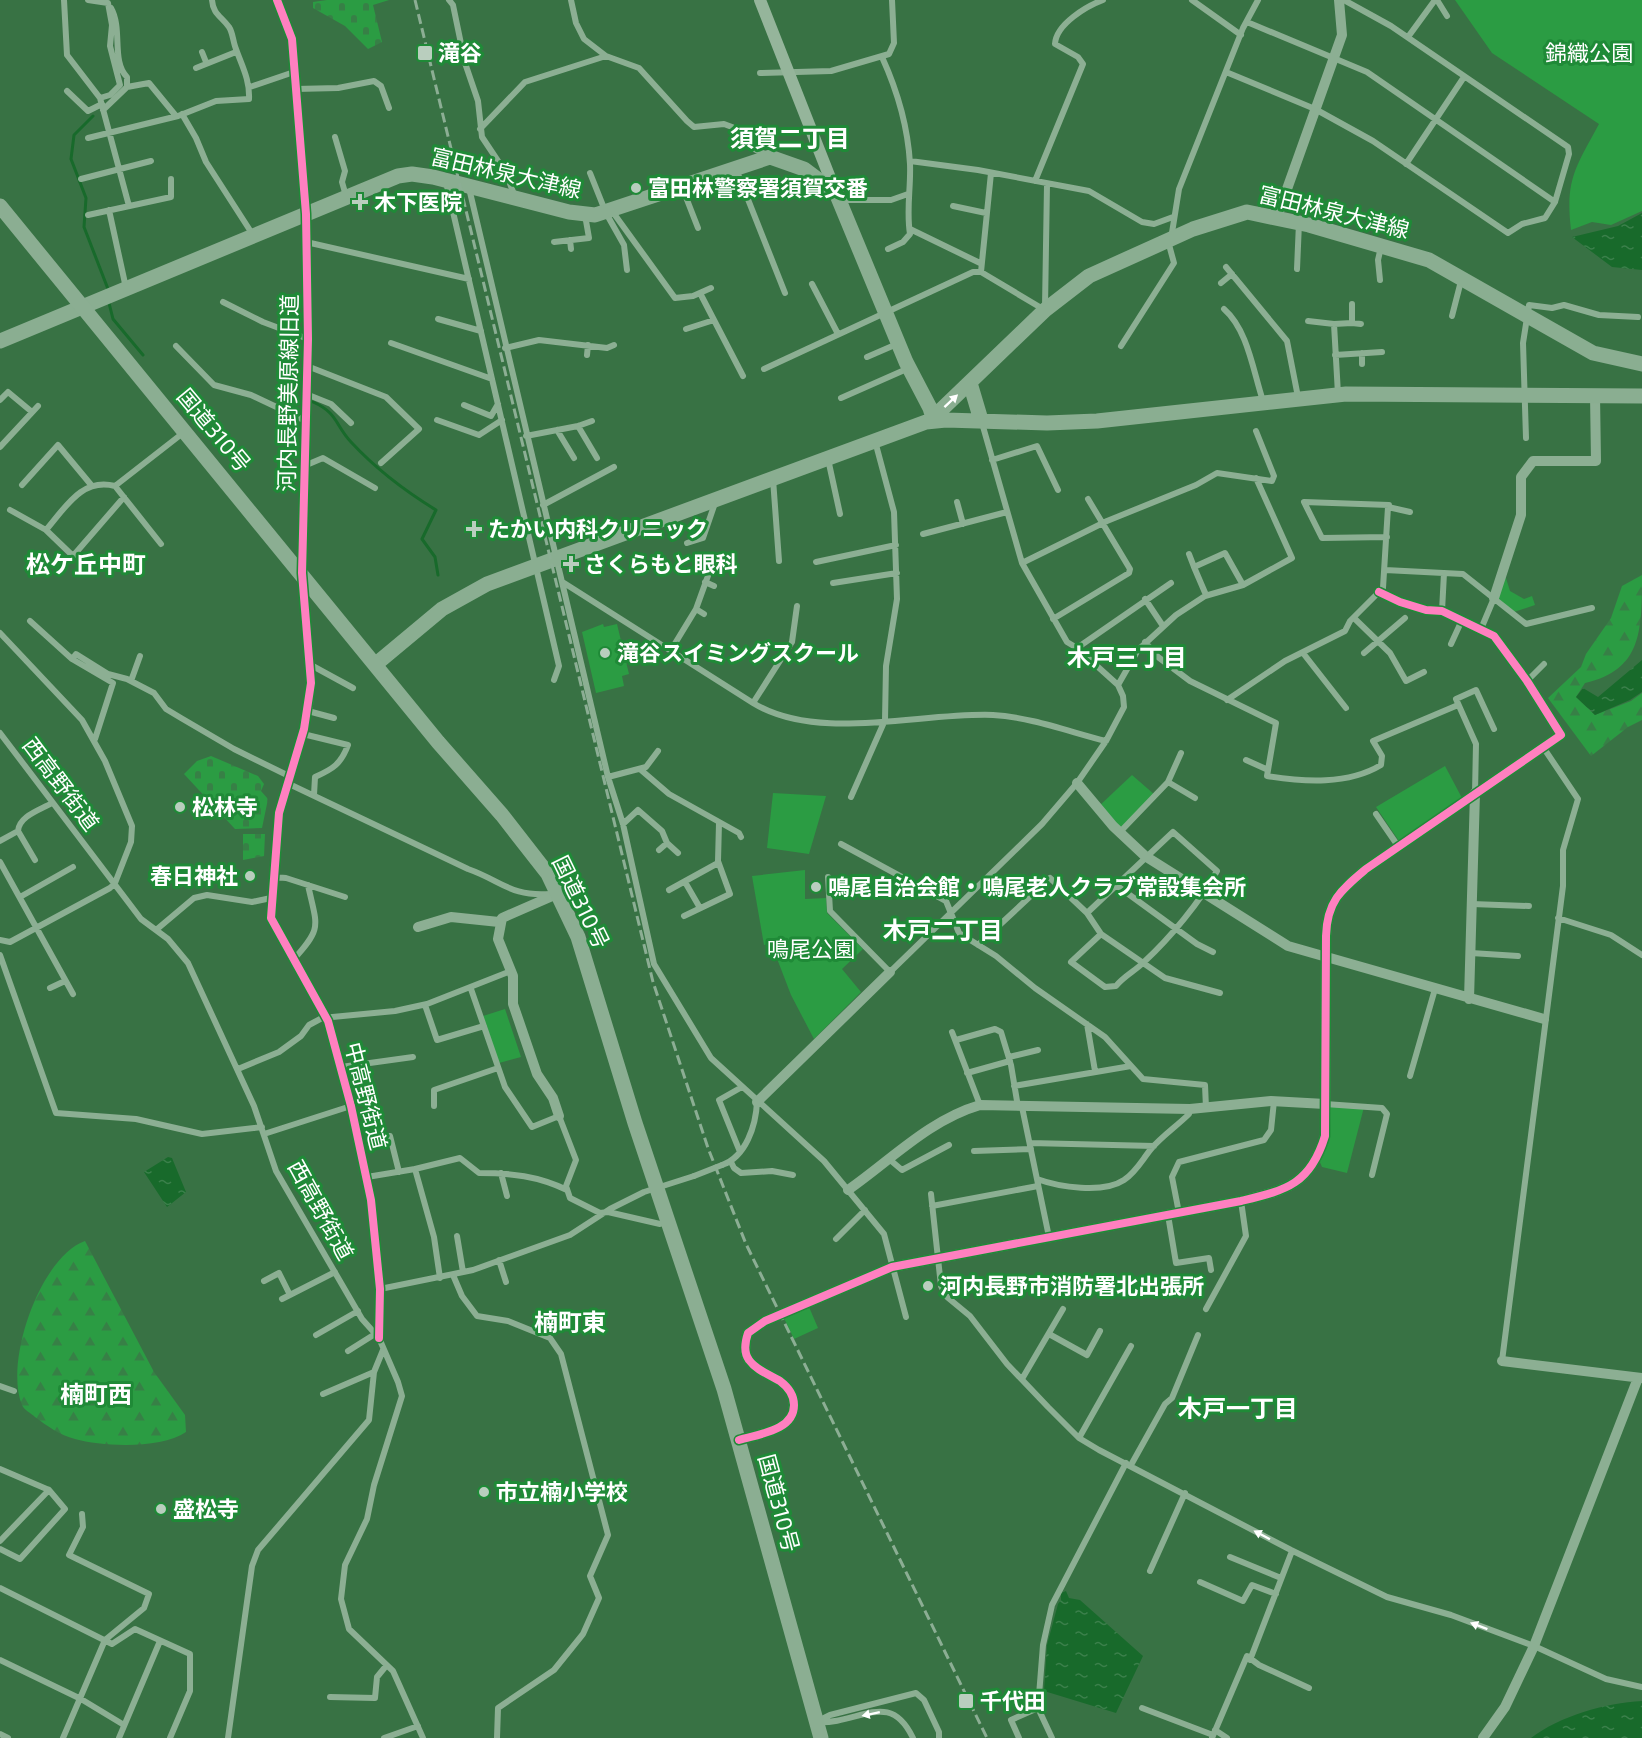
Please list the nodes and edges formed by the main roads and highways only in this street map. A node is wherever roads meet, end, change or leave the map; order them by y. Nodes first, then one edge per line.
1 (760, 0) edge
2 (837, 194) junction
3 (0, 206) edge
4 (83, 306) junction
5 (0, 341) edge
6 (1642, 364) edge
7 (970, 382) junction
8 (1642, 396) edge
9 (981, 420) junction
10 (934, 421) junction
11 (376, 664) junction
12 (821, 1738) edge

1 - 2 main road
2 - 4 main road, 富田林泉大津線
2 - 10 main road
3 - 4 highway, 国道310号
4 - 5 main road, 富田林泉大津線
4 - 11 highway, 国道310号
6 - 7 main road, 富田林泉大津線
7 - 9 main road
10 -> 7 main road, 富田林泉大津線
8 - 9 main road
9 - 10 main road
10 - 11 main road
11 - 12 highway, 国道310号

